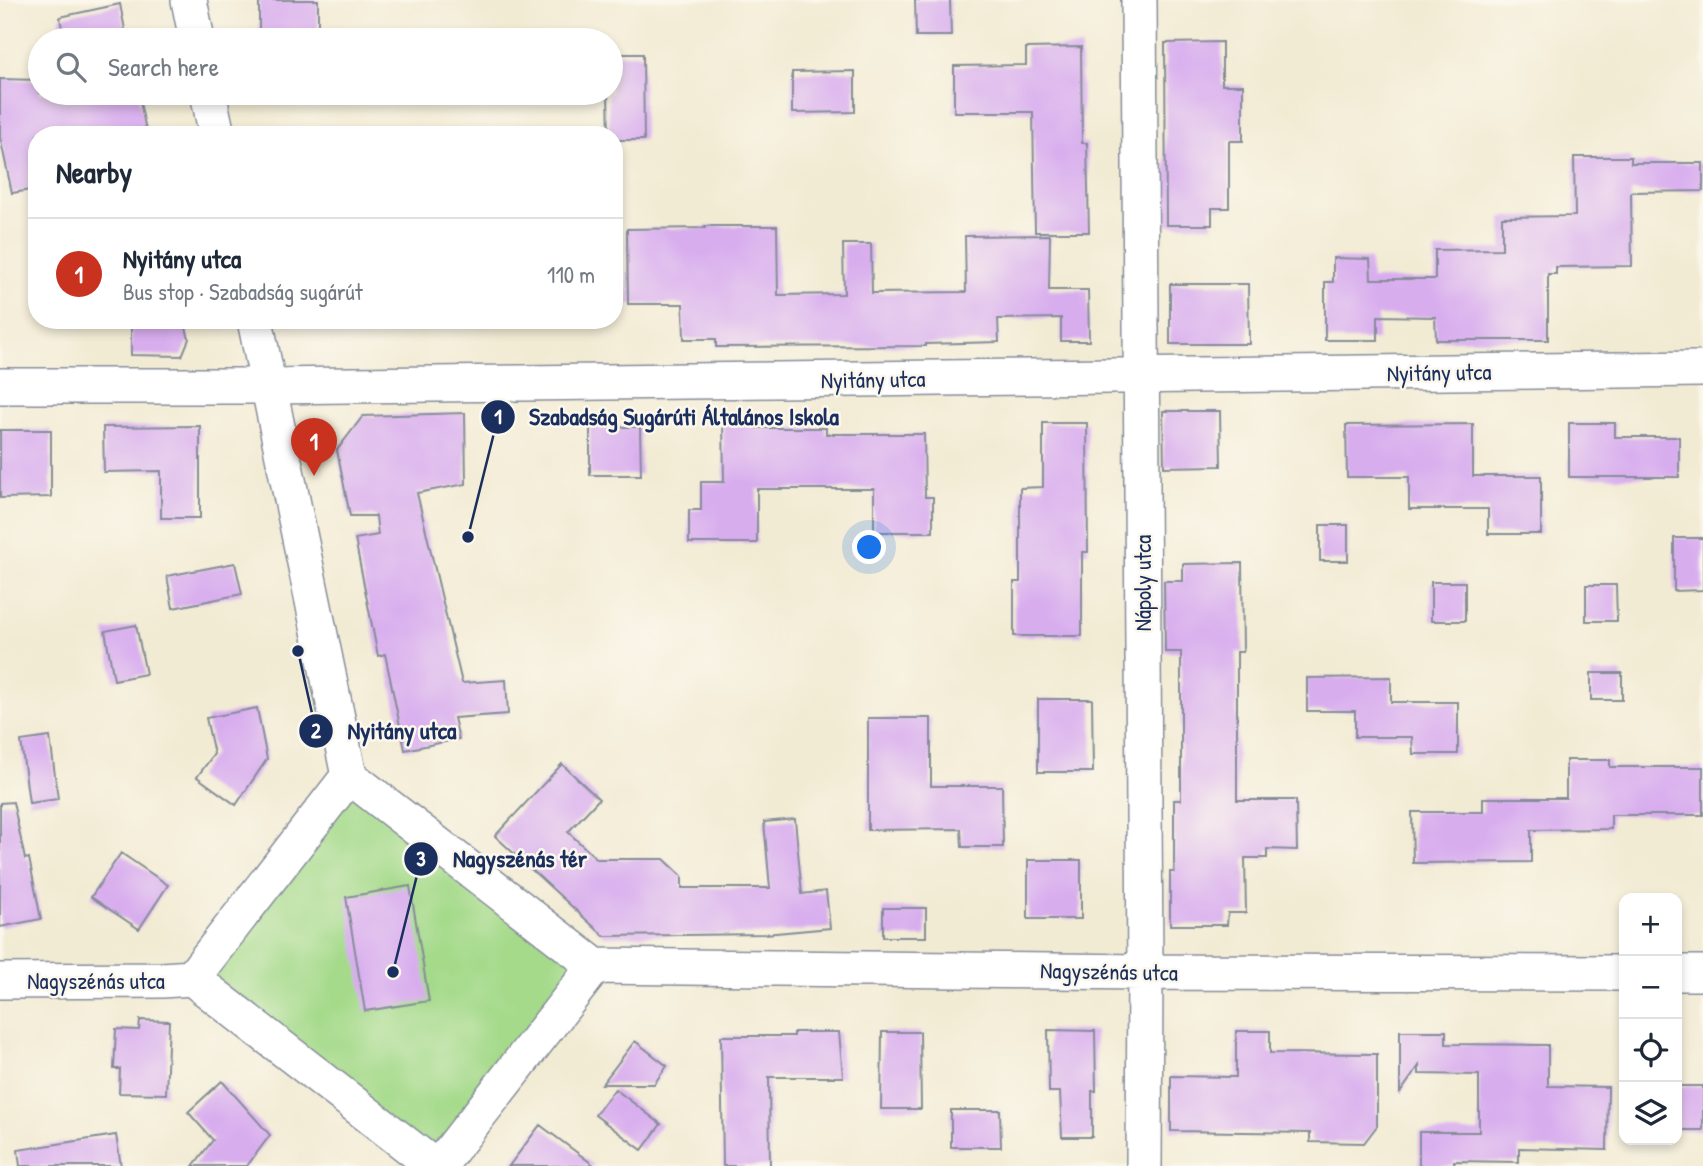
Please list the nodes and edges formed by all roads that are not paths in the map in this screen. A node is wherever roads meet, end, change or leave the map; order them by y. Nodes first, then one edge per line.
1 (189, 0) edge
2 (1139, 0) edge
3 (195, 28) edge
4 (211, 105) edge
5 (215, 126) edge
6 (257, 329) edge
7 (1703, 369) edge
8 (1141, 375) junction
9 (0, 386) edge
10 (268, 386) junction
11 (349, 776) junction
12 (594, 965) junction
13 (1145, 972) junction
14 (1619, 973) edge
15 (1682, 973) edge
16 (1703, 973) edge
17 (192, 978) junction
18 (0, 981) edge
19 (437, 1166) edge
20 (1144, 1166) edge

1 - 3 street
2 - 8 street, Nápoly utca
4 - 5 street
6 - 10 street
7 - 8 street, Nyitány utca
8 - 10 street, Nyitány utca
8 - 13 street, Nápoly utca
9 - 10 street, Nyitány utca
10 - 11 street
11 - 12 street
11 - 17 street
12 - 13 street, Nagyszénás utca
12 - 19 street
13 - 14 street, Nagyszénás utca
13 - 20 street, Nápoly utca
15 - 16 street
17 - 18 street, Nagyszénás utca
17 - 19 street

